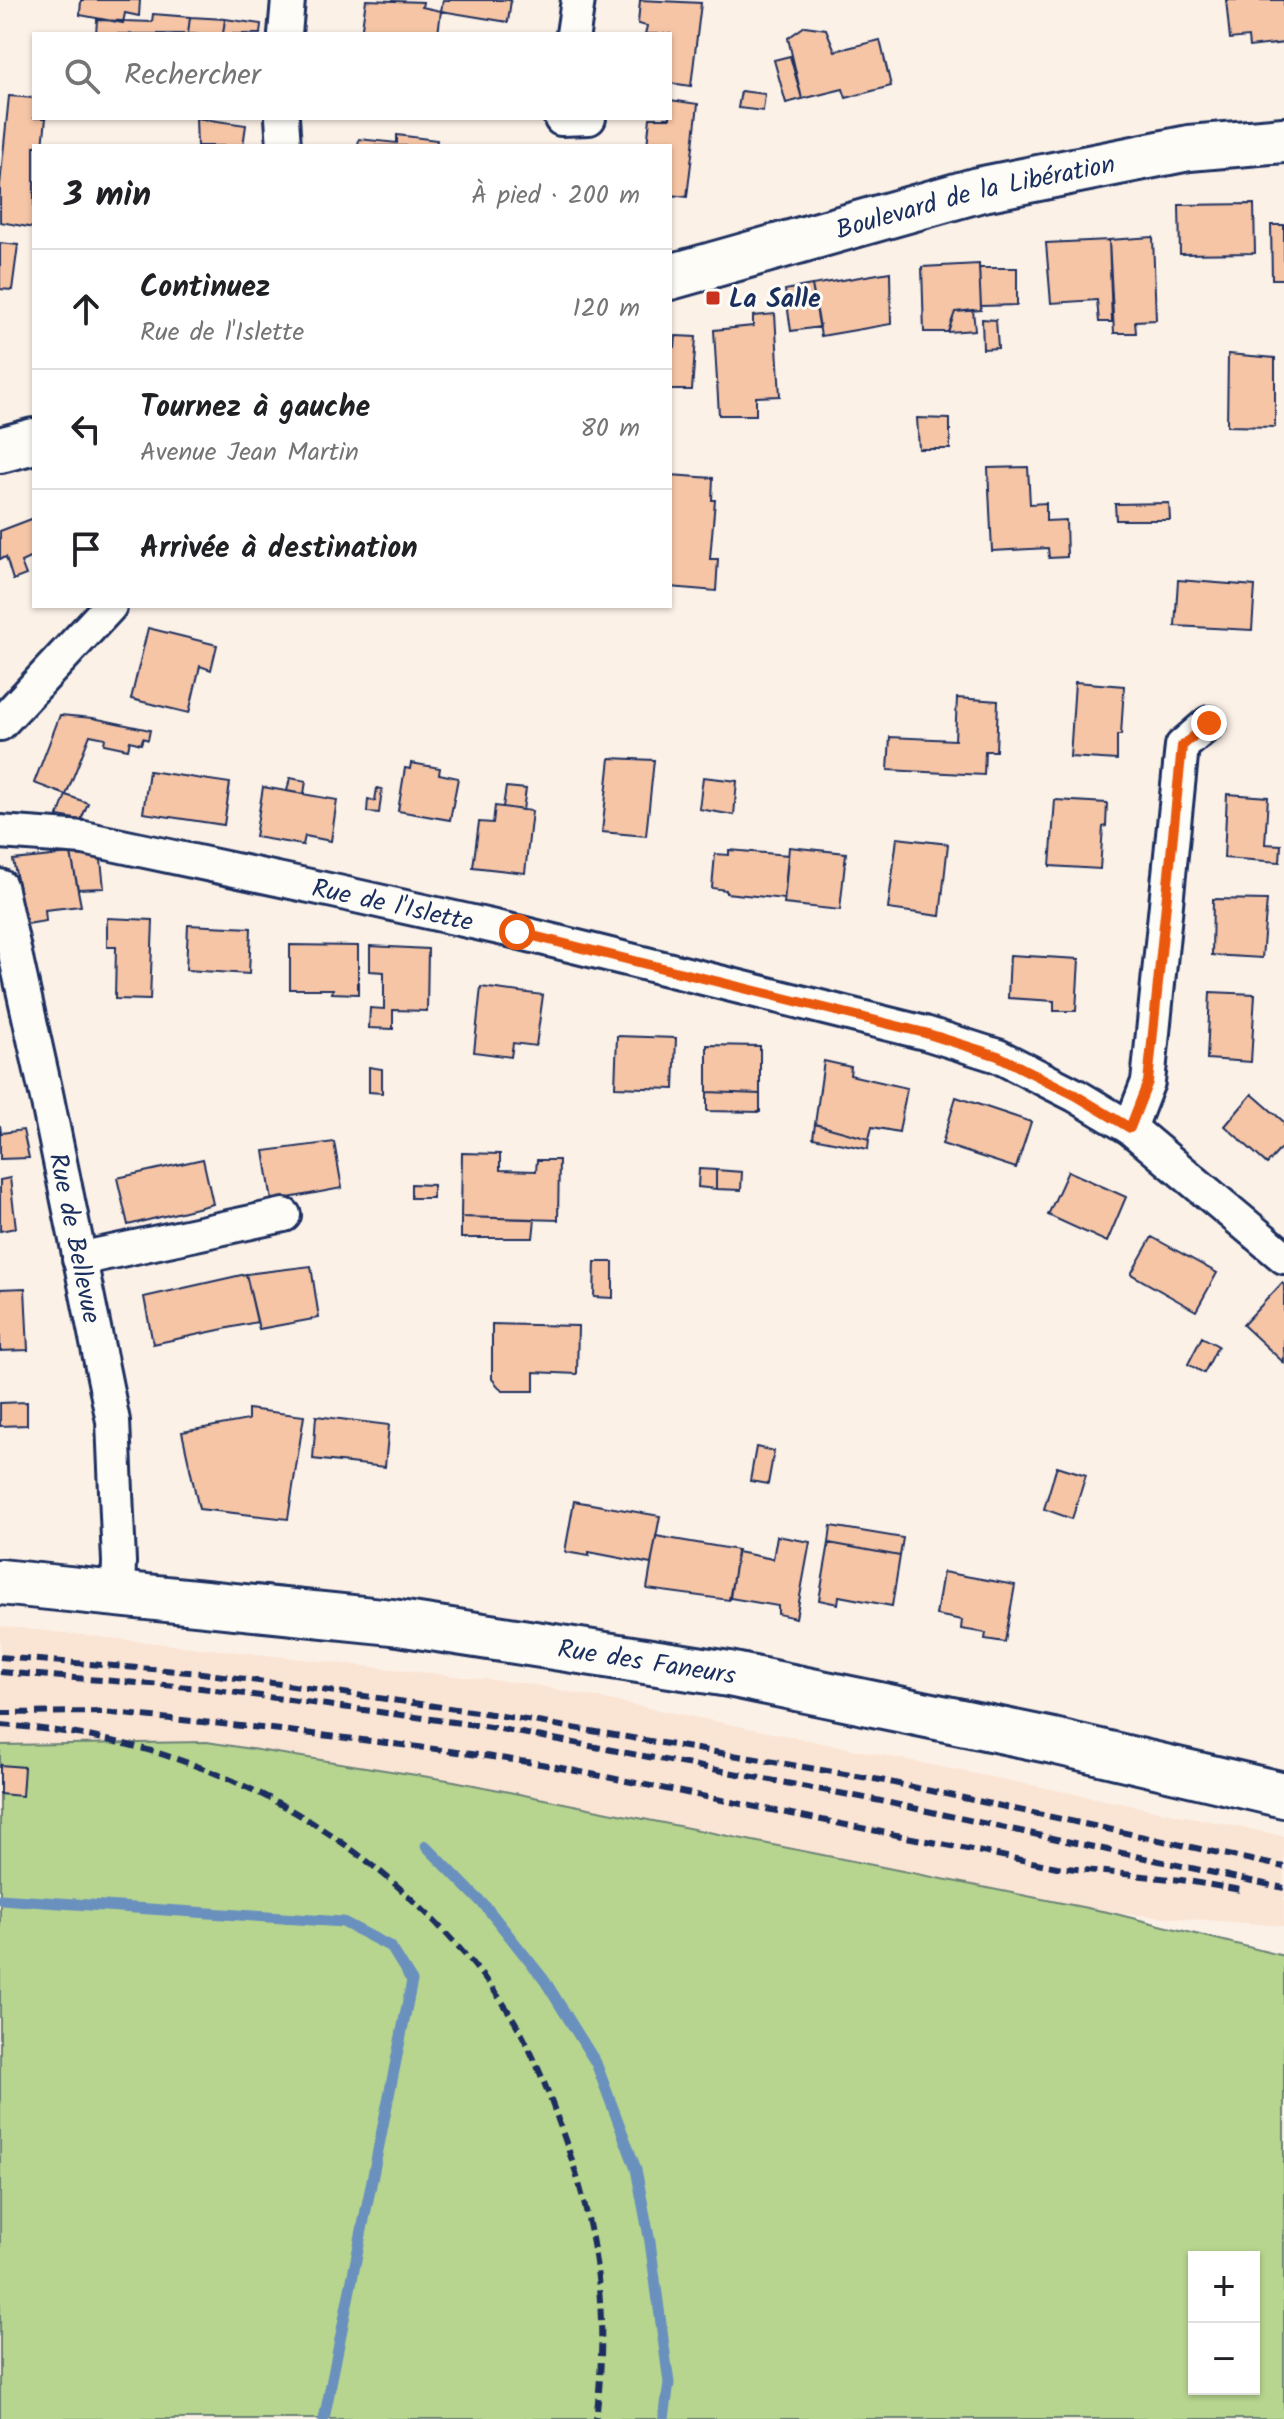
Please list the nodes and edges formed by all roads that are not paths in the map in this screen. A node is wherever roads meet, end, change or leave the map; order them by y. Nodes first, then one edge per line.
1 (288, 0) edge
2 (578, 0) edge
3 (285, 32) edge
4 (573, 32) edge
5 (282, 120) edge
6 (1284, 140) edge
7 (284, 144) edge
8 (672, 276) edge
9 (32, 442) edge
10 (0, 450) edge
11 (108, 608) edge
12 (1209, 723) dead end
13 (0, 724) edge
14 (0, 832) edge
15 (0, 886) edge
16 (1130, 1128) junction
17 (284, 1215) dead end
18 (1284, 1257) edge
19 (79, 1259) junction
20 (0, 1582) edge
21 (118, 1592) junction
22 (1284, 1795) edge

1 - 3 street
2 - 4 street
5 - 7 street
6 - 8 street, Boulevard de la Libération
9 - 10 street
11 - 13 street
12 - 16 street
14 - 16 street, Rue de l'Islette
15 - 19 street, Rue de Bellevue
16 - 18 street, Rue de l'Islette
17 - 19 street
19 - 21 street, Rue de Bellevue
20 - 21 street, Rue des Faneurs
21 - 22 street, Rue des Faneurs

